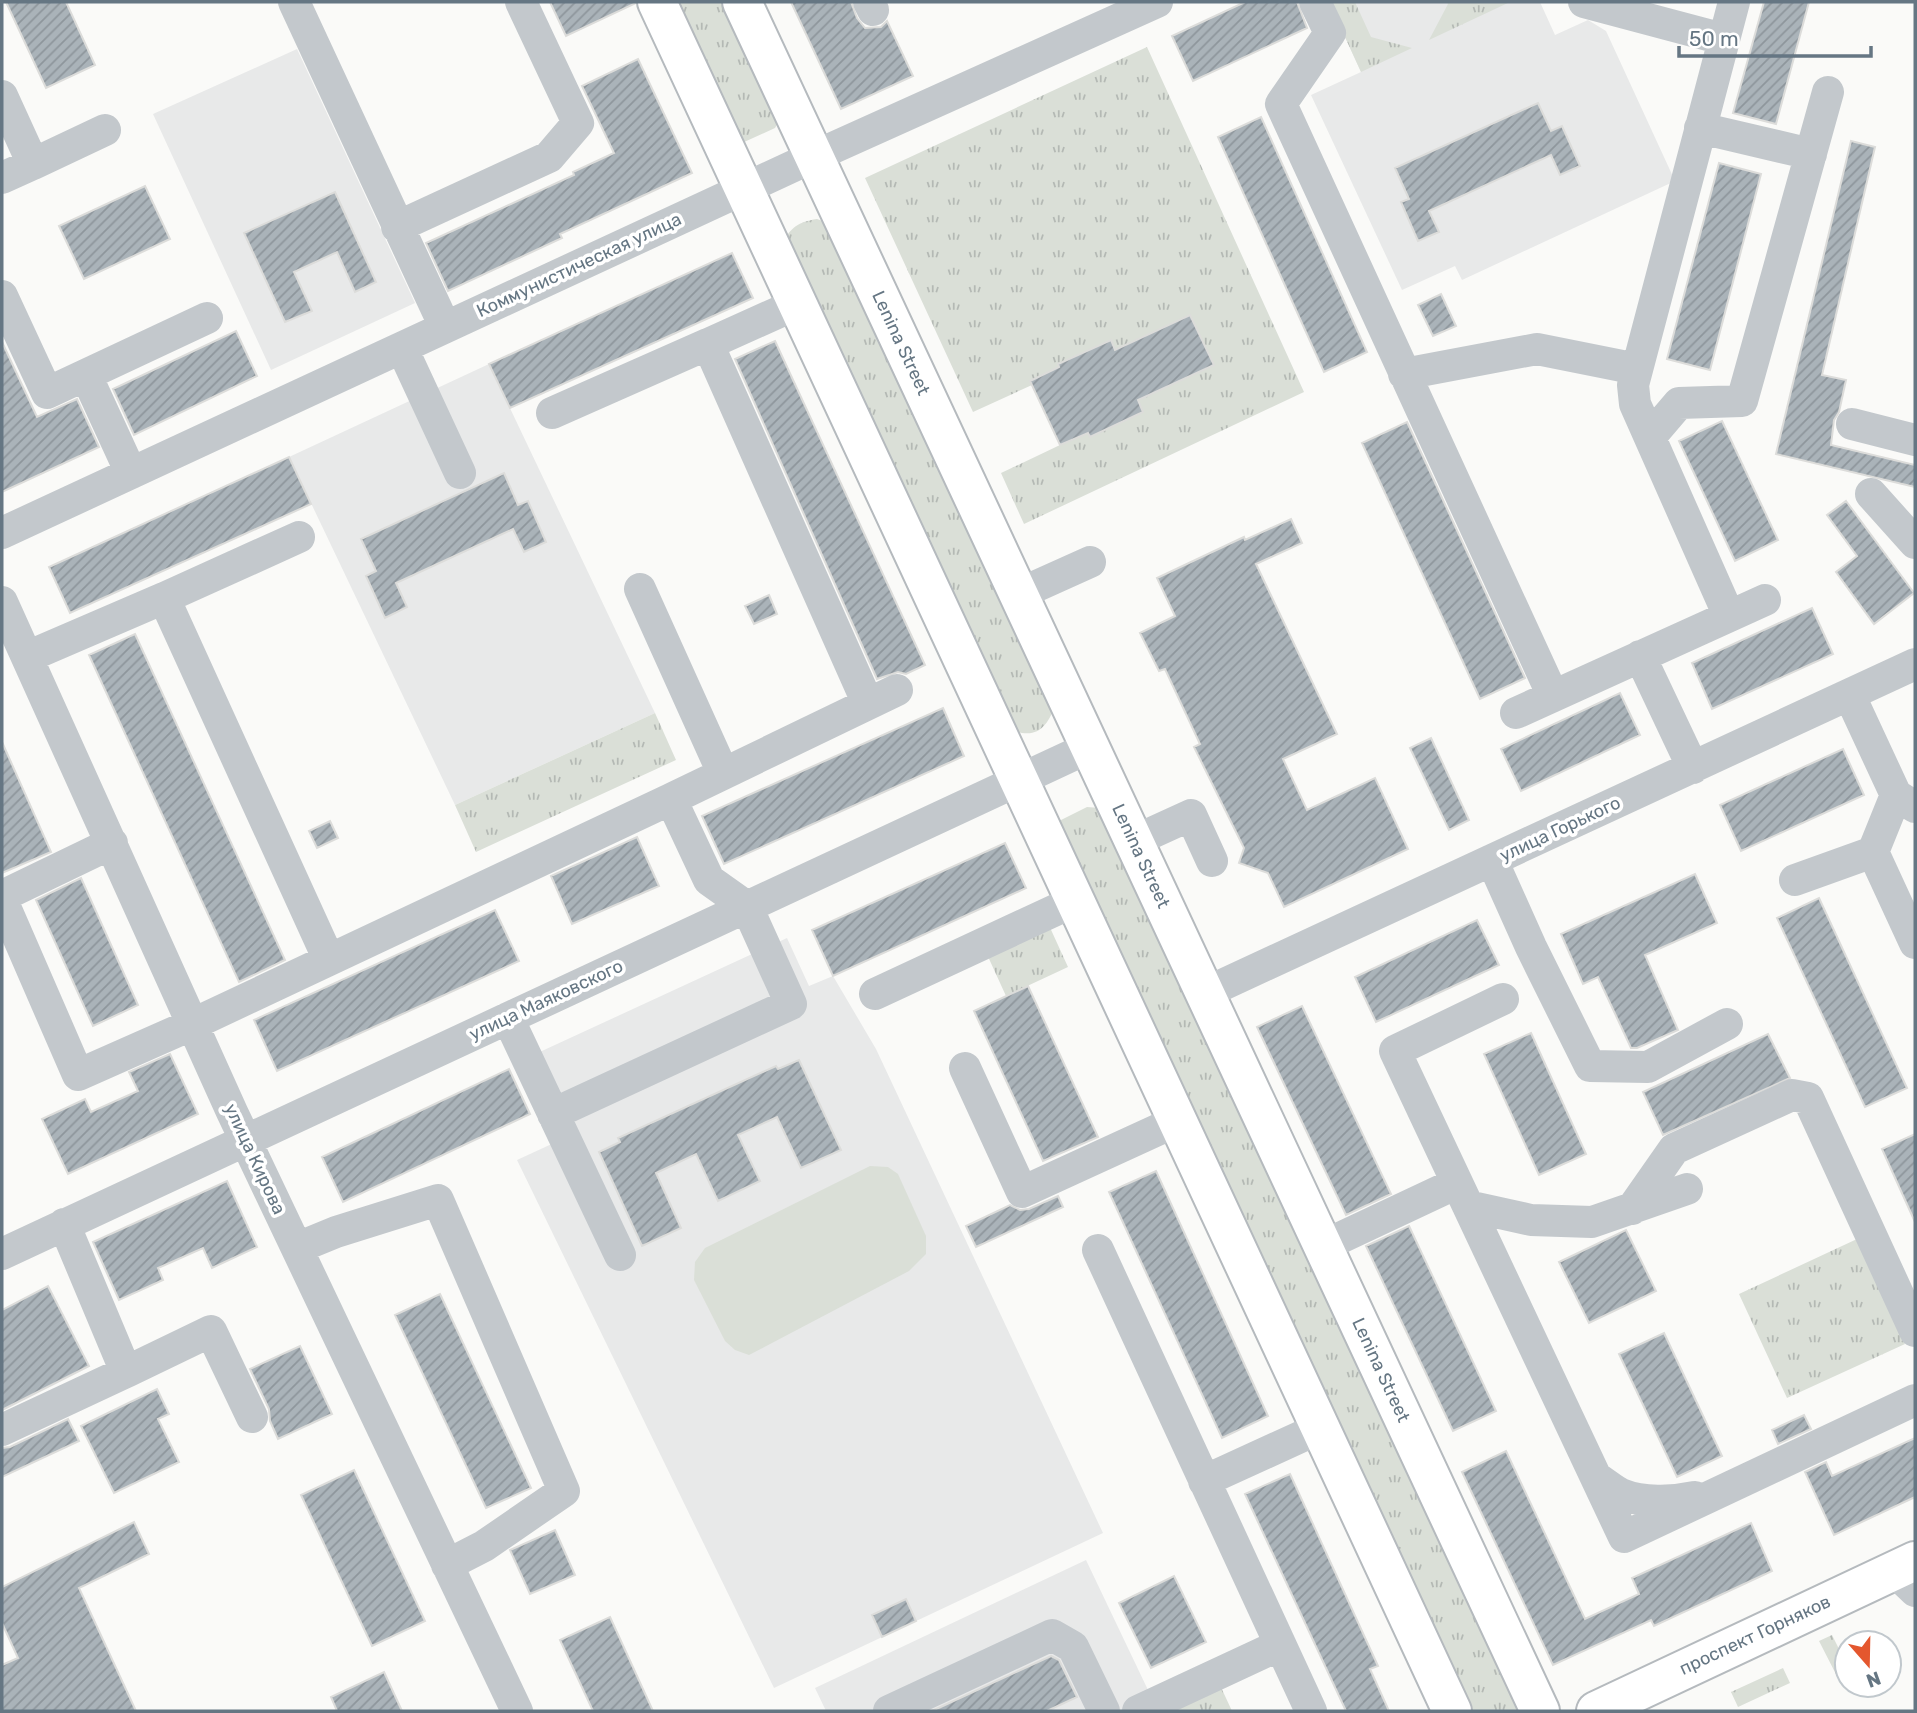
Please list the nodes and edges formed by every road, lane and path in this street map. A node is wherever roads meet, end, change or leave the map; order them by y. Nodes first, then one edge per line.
1 (294, 2) edge
2 (521, 2) edge
3 (656, 2) edge
4 (742, 2) edge
5 (1157, 2) edge
6 (1315, 2) edge
7 (1584, 2) edge
8 (1734, 2) edge
9 (1723, 40) junction
10 (1828, 92) dead end
11 (2, 96) edge
12 (1700, 128) junction
13 (105, 130) dead end
14 (1811, 154) junction
15 (815, 156) junction
16 (33, 164) junction
17 (2, 178) edge
18 (744, 189) junction
19 (397, 227) junction
20 (2, 296) edge
21 (797, 304) junction
22 (206, 318) dead end
23 (445, 327) junction
24 (708, 344) junction
25 (402, 348) junction
26 (1404, 374) junction
27 (86, 375) junction
28 (1635, 382) junction
29 (1679, 403) junction
30 (552, 413) dead end
31 (1852, 424) dead end
32 (1650, 437) junction
33 (1915, 440) edge
34 (131, 473) junction
35 (460, 473) dead end
36 (1871, 494) dead end
37 (2, 533) edge
38 (299, 537) dead end
39 (1915, 543) edge
40 (1090, 562) dead end
41 (640, 589) dead end
42 (1019, 594) junction
43 (164, 598) junction
44 (1765, 600) dead end
45 (2, 602) edge
46 (1730, 616) junction
47 (1640, 656) junction
48 (27, 657) junction
49 (1915, 664) edge
50 (897, 690) dead end
51 (1553, 696) junction
52 (1850, 696) junction
53 (868, 704) junction
54 (1516, 713) dead end
55 (1090, 747) junction
56 (1693, 768) junction
57 (723, 773) junction
58 (1019, 780) junction
59 (671, 799) junction
60 (1906, 801) edge
61 (1134, 841) junction
62 (112, 843) junction
63 (1873, 852) junction
64 (1492, 860) junction
65 (1212, 861) dead end
66 (1795, 880) dead end
67 (2, 898) edge
68 (1075, 901) junction
69 (747, 907) junction
70 (1915, 943) edge
71 (329, 960) junction
72 (875, 993) dead end
73 (1205, 993) junction
74 (1503, 999) dead end
75 (509, 1018) junction
76 (193, 1024) junction
77 (1727, 1024) dead end
78 (965, 1068) dead end
79 (554, 1114) junction
80 (1177, 1121) junction
81 (246, 1140) junction
82 (1687, 1189) dead end
83 (1462, 1195) junction
84 (1632, 1209) junction
85 (64, 1224) junction
86 (1323, 1246) junction
87 (297, 1248) junction
88 (1098, 1250) dead end
89 (2, 1254) edge
90 (620, 1255) dead end
91 (1915, 1331) edge
92 (126, 1372) junction
93 (1915, 1400) edge
94 (252, 1417) dead end
95 (1320, 1427) junction
96 (2, 1430) edge
97 (1204, 1481) junction
98 (447, 1565) junction
99 (1908, 1574) edge
100 (1280, 1645) junction
101 (517, 1711) edge
102 (889, 1711) edge
103 (1104, 1711) edge
104 (1138, 1711) edge
105 (1311, 1711) edge
106 (1452, 1711) edge
107 (1540, 1711) edge
108 (1596, 1711) edge

1 - 19 street
2 - 19 street
3 - 18 main road
4 - 15 main road, Lenina Street
5 - 15 street, Коммунистическая улица
6 - 26 street
7 - 9 street
8 - 9 street
9 - 12 street
10 - 14 street
11 - 16 street
12 - 14 street
12 - 28 street
13 - 16 street
14 - 29 street
15 - 18 street, Коммунистическая улица
15 - 42 main road, Lenina Street
16 - 17 street
18 - 21 main road
18 - 23 street, Коммунистическая улица
19 - 23 street
20 - 27 street
21 - 24 street
21 - 58 main road
22 - 27 street
23 - 25 street, Коммунистическая улица
24 - 30 street
24 - 53 street
25 - 34 street, Коммунистическая улица
25 - 35 street
26 - 28 street
26 - 51 street
27 - 34 street
28 - 29 street
28 - 32 street
29 - 32 street
31 - 33 street
32 - 46 street
34 - 37 street, Коммунистическая улица
36 - 39 street
38 - 43 street
40 - 42 street
41 - 57 street
42 - 55 main road, Lenina Street
43 - 48 street
43 - 71 street
44 - 46 street
45 - 48 street, улица Кирова
46 - 47 street
47 - 51 street
47 - 56 street
48 - 62 street, улица Кирова
49 - 52 street, улица Горького
50 - 53 street
51 - 54 street
52 - 56 street, улица Горького
52 - 60 street
53 - 57 street
55 - 58 street, улица Маяковского
55 - 61 main road, Lenina Street
56 - 64 street, улица Горького
57 - 59 street
58 - 68 main road
58 - 69 street, улица Маяковского
59 - 69 street
59 - 71 street
60 - 63 street
61 - 65 street
61 - 73 main road, Lenina Street
62 - 67 street
62 - 76 street, улица Кирова
63 - 66 street
63 - 70 street
64 - 73 street, улица Горького
64 - 77 street
67 - 76 street
68 - 72 street
68 - 80 main road
69 - 75 street, улица Маяковского
69 - 79 street
71 - 76 street
73 - 86 main road, Lenina Street
74 - 83 street
75 - 79 street
75 - 81 street, улица Маяковского
76 - 81 street, улица Кирова
78 - 80 street
79 - 90 street
80 - 95 main road
81 - 85 street, улица Маяковского
81 - 87 street, улица Кирова
82 - 84 street
83 - 84 street
83 - 86 street
83 - 93 street
84 - 91 street
85 - 89 street, улица Маяковского
85 - 92 street
86 - 107 main road, Lenina Street
87 - 98 street, улица Кирова
87 - 98 street
88 - 97 street
92 - 94 street
92 - 96 street
95 - 97 street
95 - 106 main road
97 - 100 street
98 - 101 street, улица Кирова
99 - 108 main road, проспект Горняков
100 - 104 street
100 - 105 street
102 - 103 street

